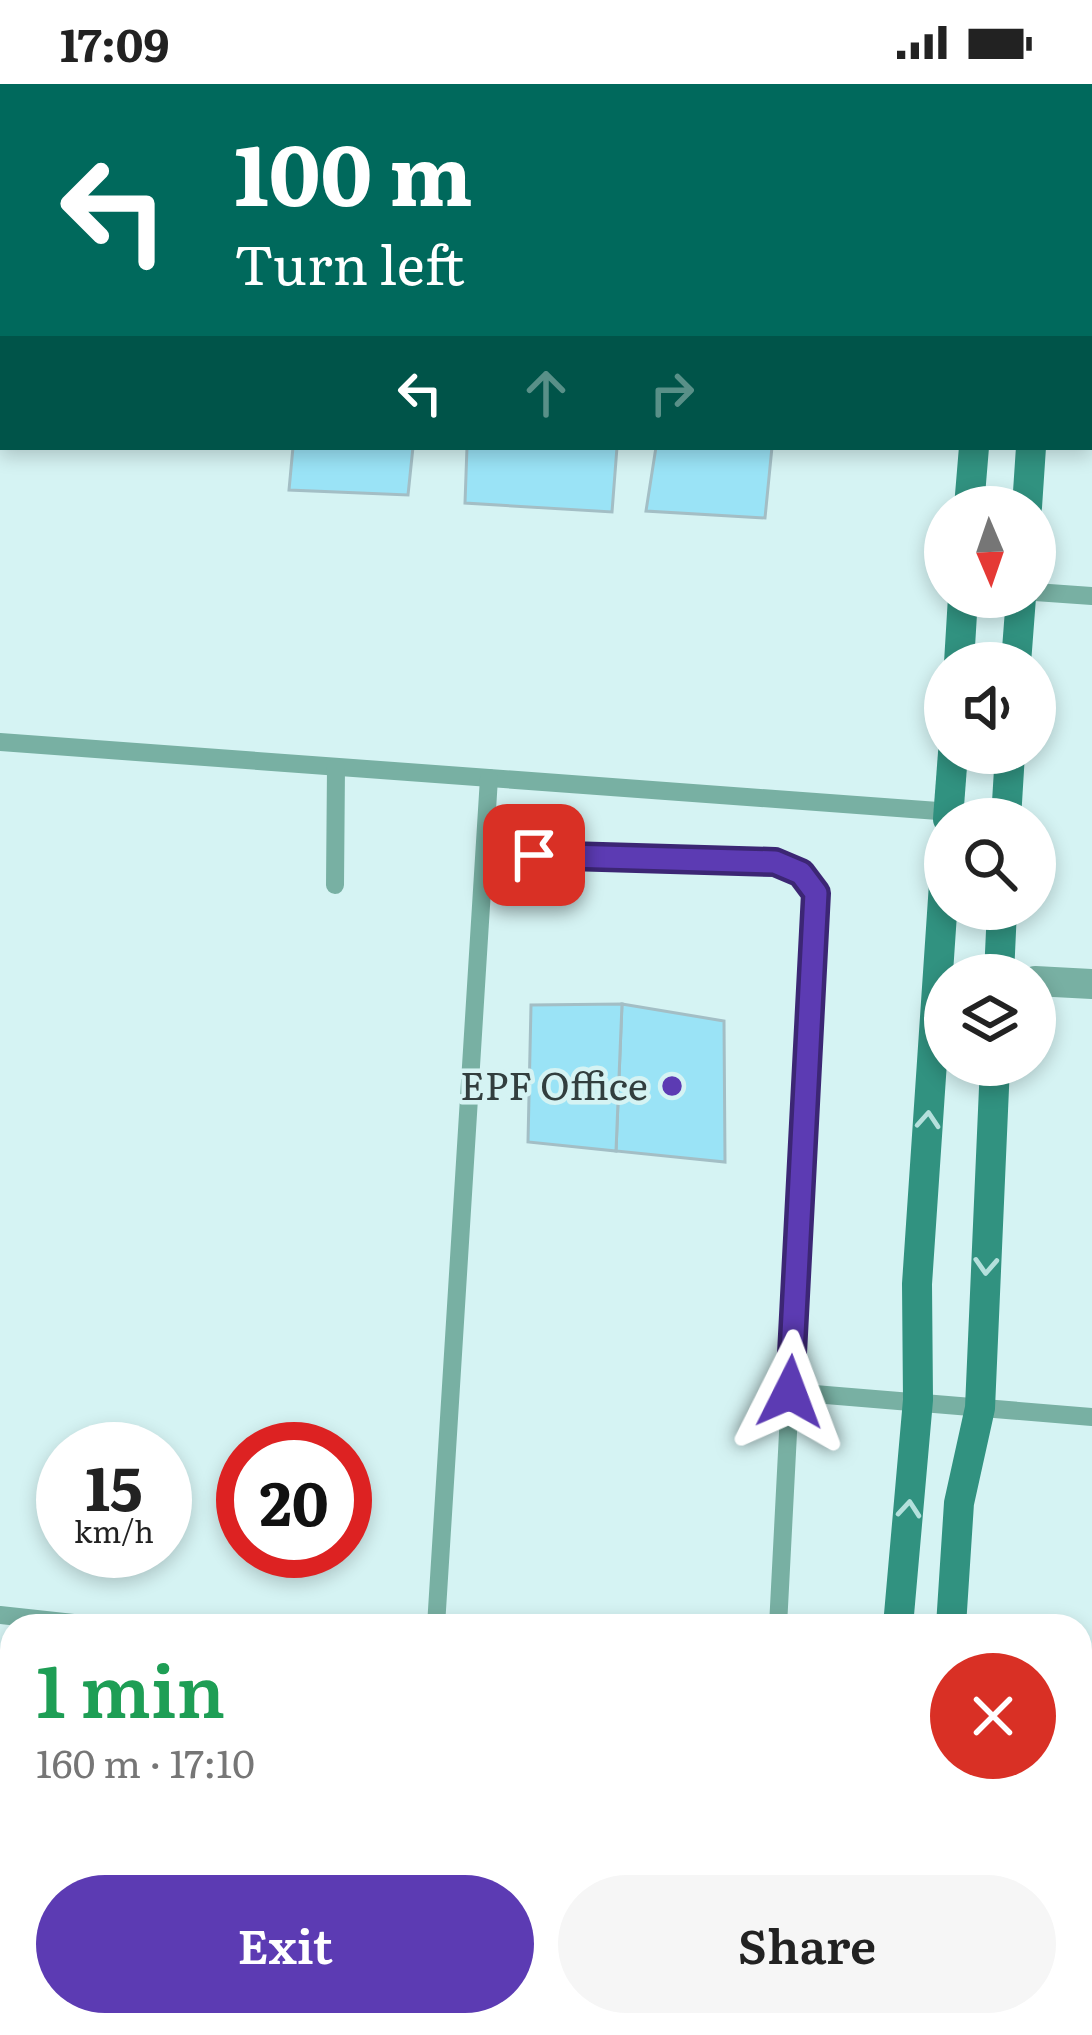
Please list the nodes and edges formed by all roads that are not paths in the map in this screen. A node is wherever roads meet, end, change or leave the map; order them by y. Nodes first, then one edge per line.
1 (974, 450) edge
2 (1031, 450) edge
3 (971, 486) edge
4 (1028, 486) edge
5 (1056, 593) edge
6 (1092, 596) edge
7 (0, 742) edge
8 (336, 767) junction
9 (489, 778) junction
10 (924, 814) edge
11 (534, 855) dead end
12 (334, 886) dead end
13 (941, 930) edge
14 (1056, 981) edge
15 (1092, 983) edge
16 (994, 1086) edge
17 (790, 1392) junction
18 (918, 1400) junction
19 (980, 1408) junction
20 (1092, 1418) edge
21 (437, 1614) edge
22 (779, 1614) edge
23 (899, 1614) edge
24 (952, 1614) edge

1 - 3 street
2 - 4 street
5 - 6 lane
7 - 8 lane
8 - 9 lane
8 - 12 lane
9 - 10 lane
9 - 21 lane
11 - 17 lane
18 -> 13 street
14 - 15 street
16 -> 19 street
17 - 18 lane
17 - 22 lane
18 - 19 lane
23 -> 18 street
19 - 20 lane
19 - 24 street

